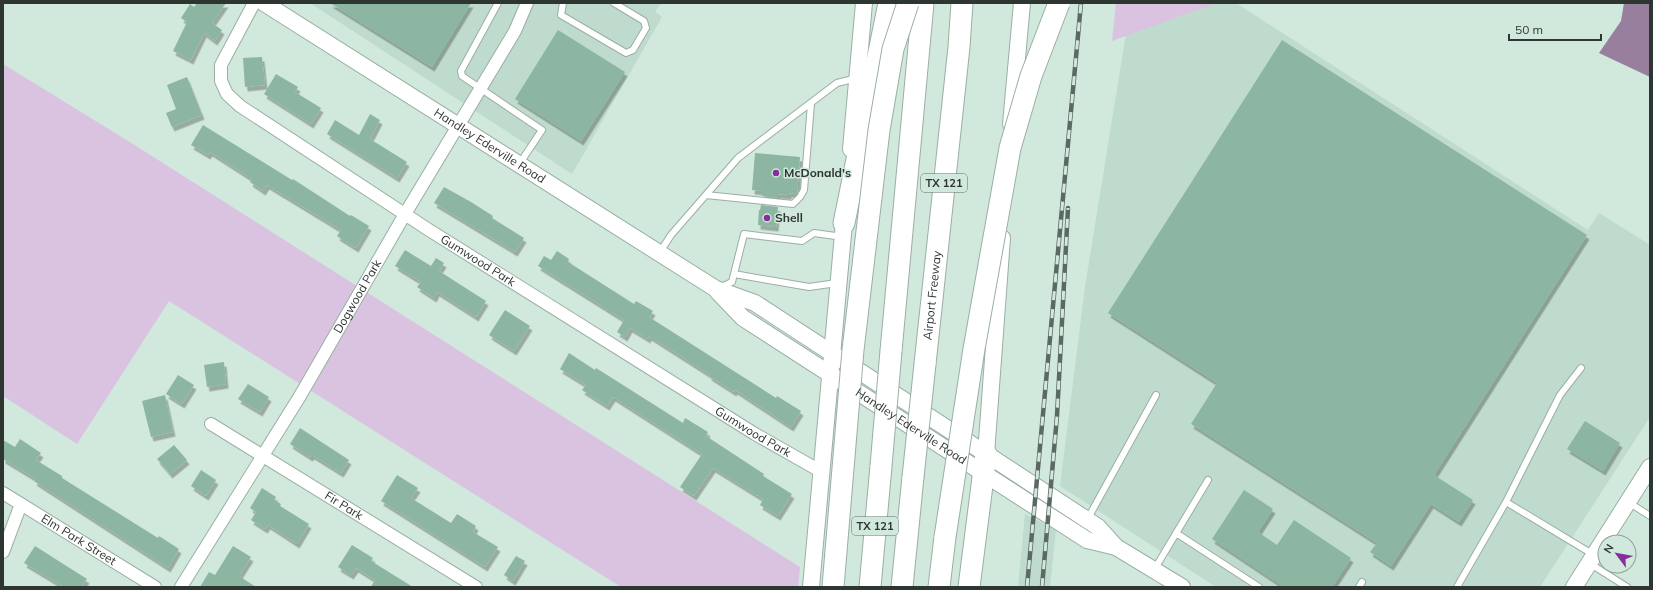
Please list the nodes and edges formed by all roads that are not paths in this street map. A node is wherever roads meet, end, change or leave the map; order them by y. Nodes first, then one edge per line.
1 (254, 3) edge
2 (264, 3) edge
3 (498, 3) edge
4 (528, 3) edge
5 (563, 3) edge
6 (614, 3) edge
7 (864, 3) edge
8 (889, 3) edge
9 (908, 3) edge
10 (923, 3) edge
11 (962, 3) edge
12 (1022, 3) edge
13 (1059, 3) edge
14 (857, 78) junction
15 (480, 88) junction
16 (811, 104) junction
17 (458, 126) junction
18 (519, 165) junction
19 (706, 195) junction
20 (405, 214) junction
21 (843, 230) junction
22 (660, 254) junction
23 (734, 274) junction
24 (839, 283) junction
25 (716, 289) junction
26 (832, 355) junction
27 (1581, 368) dead end
28 (831, 374) junction
29 (1156, 395) dead end
30 (211, 424) dead end
31 (262, 456) junction
32 (985, 464) junction
33 (1650, 468) edge
34 (822, 472) junction
35 (1208, 480) dead end
36 (3, 493) edge
37 (1506, 502) junction
38 (1628, 502) junction
39 (21, 504) junction
40 (1650, 516) edge
41 (1087, 520) junction
42 (1176, 533) junction
43 (1116, 547) junction
44 (3, 552) edge
45 (1592, 559) junction
46 (1154, 570) junction
47 (154, 587) edge
48 (181, 587) edge
49 (476, 587) edge
50 (811, 587) edge
51 (833, 587) edge
52 (870, 587) edge
53 (902, 587) edge
54 (939, 587) edge
55 (969, 587) edge
56 (1182, 587) edge
57 (1259, 587) edge
58 (1457, 587) edge
59 (1574, 587) edge
60 (1627, 587) edge

1 - 20 street, Gumwood Park
2 - 17 main road, Handley Ederville Road
3 - 15 lane
4 - 15 street, Dogwood Park
5 - 6 lane
7 - 14 main road
8 - 21 highway
9 - 51 highway, bridge
10 - 52 highway, TX 121, bridge
11 - 53 highway, Airport Freeway / TX 121, bridge
12 - 32 main road
13 - 54 highway, bridge
14 - 16 lane
14 - 21 main road
15 - 17 street, Dogwood Park
15 - 18 lane
16 - 19 lane
16 - 19 lane
17 - 18 main road, Handley Ederville Road
17 - 20 street, Dogwood Park
18 - 22 main road, Handley Ederville Road
19 - 22 lane
20 - 31 street, Dogwood Park
20 - 34 street, Gumwood Park
21 - 23 lane
21 - 24 main road
22 - 25 main road, Handley Ederville Road
23 - 24 lane
23 - 25 lane
24 - 26 main road
25 - 26 main road, Handley Ederville Road
25 - 28 main road, Handley Ederville Road
26 - 28 main road
26 - 32 main road, Handley Ederville Road
27 - 37 lane
28 - 32 main road, Handley Ederville Road
28 - 34 main road
29 - 41 lane
30 - 31 street, Fir Park
31 - 48 street, Dogwood Park
31 - 49 street, Fir Park
32 - 41 main road, Handley Ederville Road
32 - 43 main road, Handley Ederville Road
32 - 55 highway
33 - 38 main road
34 - 50 main road
35 - 42 lane
36 - 39 street, Elm Park Street
37 - 45 lane
37 - 58 lane
38 - 40 lane
38 - 45 main road
39 - 44 street
39 - 47 street, Elm Park Street
41 - 43 main road, Handley Ederville Road
42 - 46 lane
42 - 57 lane
43 - 46 main road, Handley Ederville Road
45 - 59 main road
45 - 60 lane
46 - 56 main road, Handley Ederville Road

